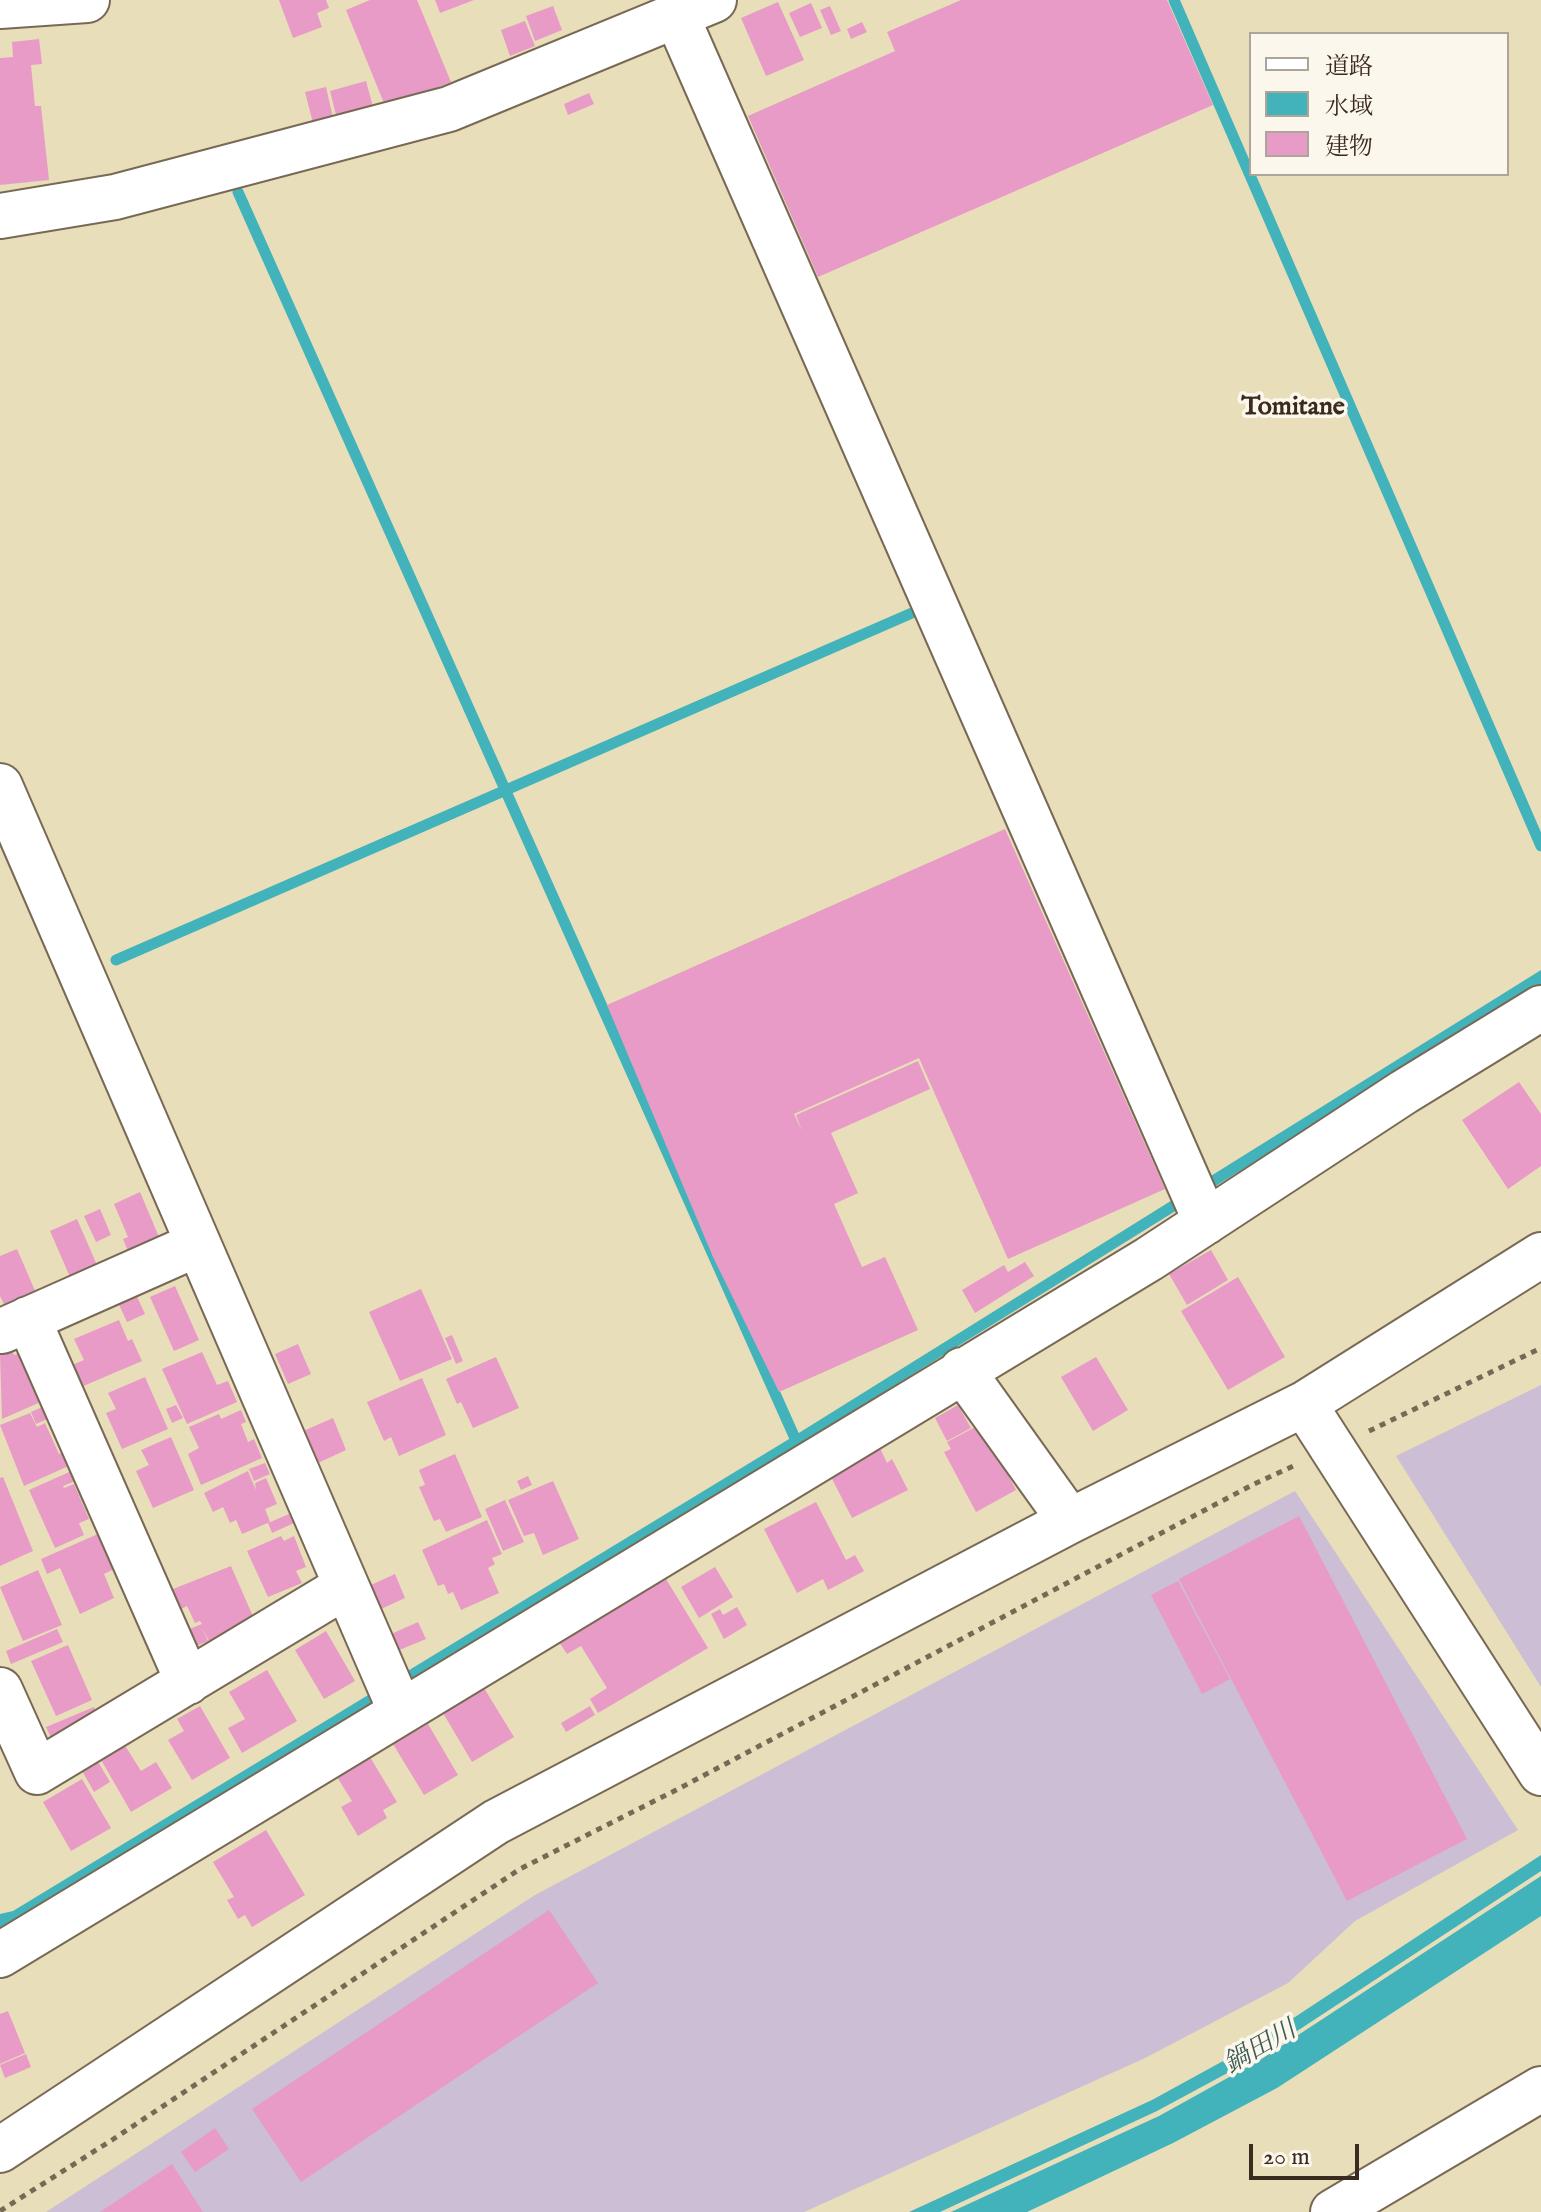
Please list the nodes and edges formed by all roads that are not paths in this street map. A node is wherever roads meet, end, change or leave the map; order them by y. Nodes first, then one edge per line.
1 (87, 0) edge
2 (0, 6) edge
3 (696, 8) edge
4 (0, 216) edge
5 (0, 786) edge
6 (1541, 1008) edge
7 (1198, 1205) junction
8 (198, 1244) junction
9 (1541, 1255) edge
10 (14, 1326) edge
11 (962, 1370) junction
12 (1304, 1404) junction
13 (1070, 1521) junction
14 (346, 1586) junction
15 (188, 1682) junction
16 (0, 1690) edge
17 (394, 1696) junction
18 (1541, 1773) edge
19 (0, 1955) edge
20 (1541, 2089) edge
21 (0, 2150) edge
22 (1333, 2212) edge

1 - 2 street
3 - 4 street
3 - 7 street
5 - 8 street
6 - 7 street
7 - 11 street
8 - 10 street
8 - 14 street
9 - 12 street
10 - 15 street
11 - 13 street
11 - 17 street
12 - 13 street
12 - 18 street
13 - 21 street
14 - 15 street
14 - 17 street
15 - 16 street
17 - 19 street
20 - 22 street

